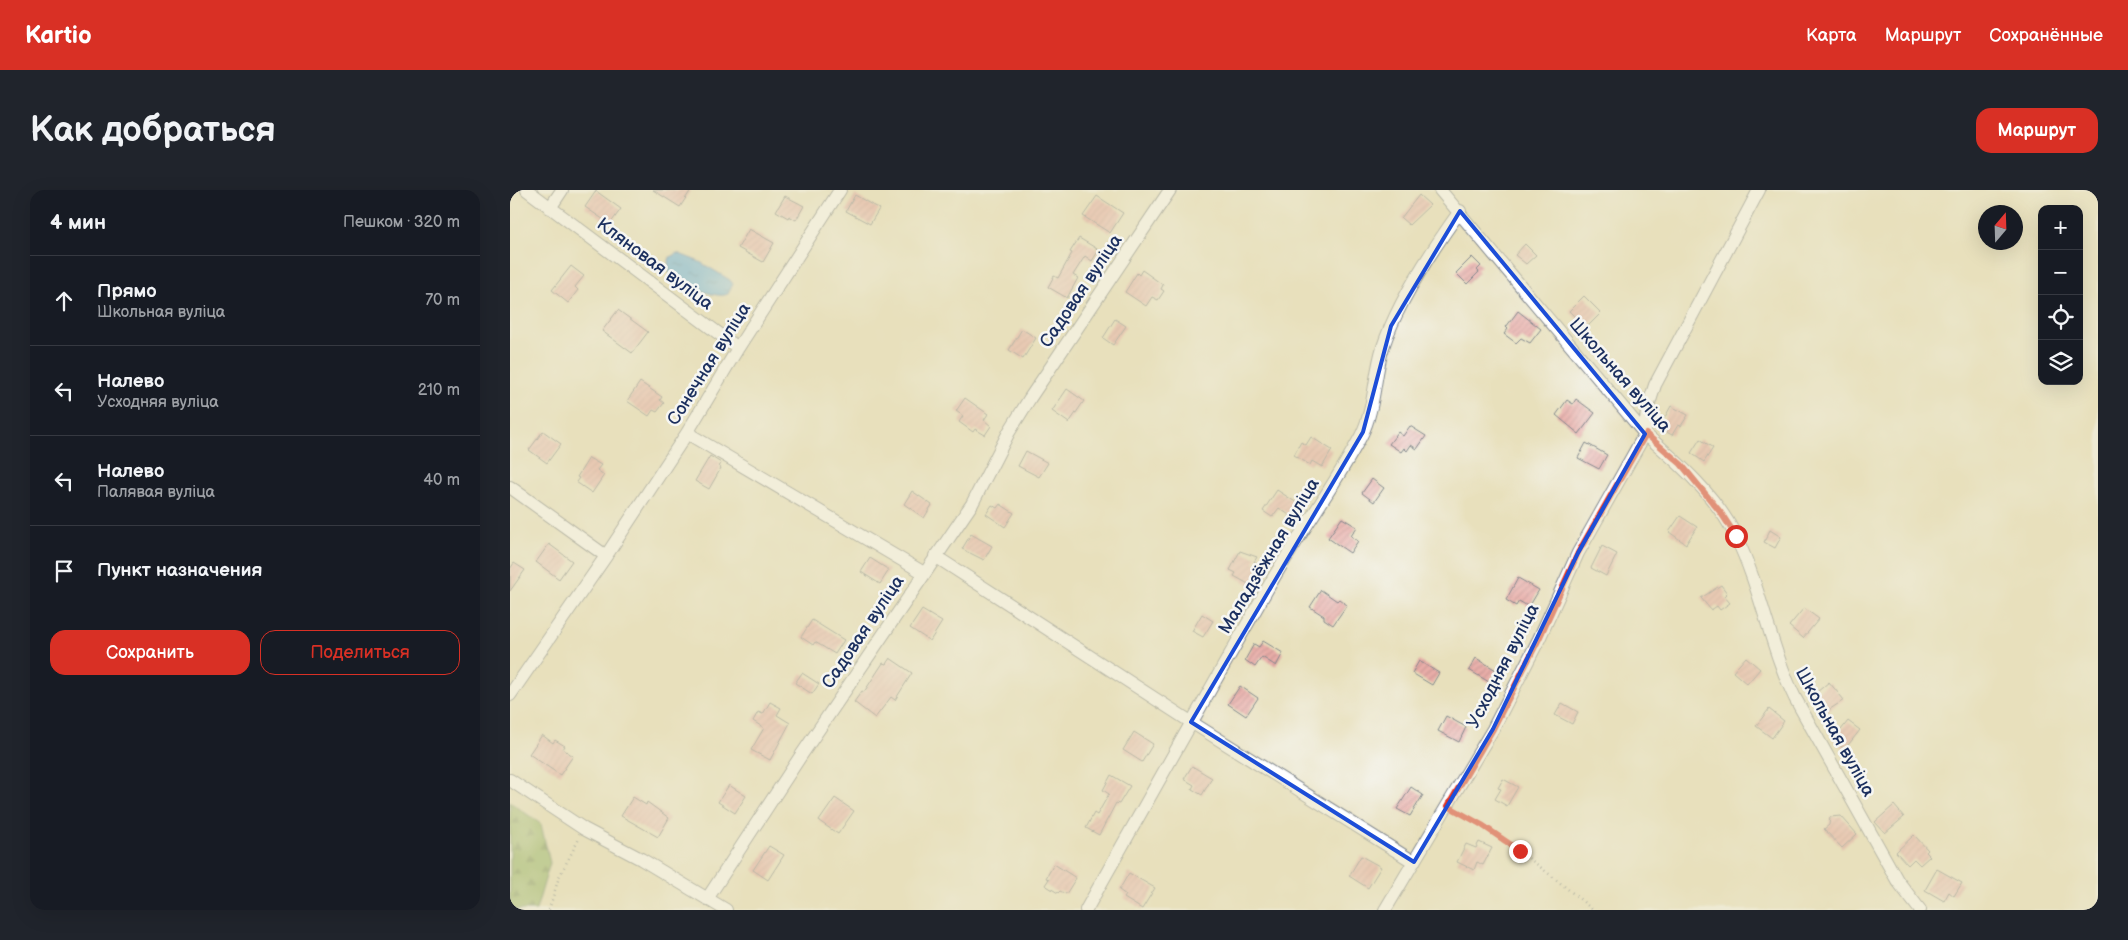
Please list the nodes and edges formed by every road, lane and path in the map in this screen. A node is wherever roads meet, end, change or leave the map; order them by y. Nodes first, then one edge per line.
1 (527, 190) edge
2 (562, 190) edge
3 (840, 190) edge
4 (1170, 190) edge
5 (1440, 190) edge
6 (1759, 190) edge
7 (550, 208) junction
8 (1460, 211) junction
9 (738, 348) junction
10 (687, 433) junction
11 (1646, 434) junction
12 (510, 487) edge
13 (606, 556) junction
14 (935, 556) junction
15 (924, 573) junction
16 (510, 694) edge
17 (1191, 722) junction
18 (510, 780) edge
19 (1448, 806) junction
20 (584, 829) junction
21 (1414, 862) junction
22 (707, 899) junction
23 (549, 910) edge
24 (726, 910) edge
25 (1086, 910) edge
26 (1385, 910) edge
27 (1593, 910) edge
28 (1920, 910) edge

1 - 7 street, Кляновая вуліца
2 - 7 street
3 - 9 street, Сонечная вуліца
4 - 14 street, Садовая вуліца
5 - 8 street, Школьная вуліца
6 - 11 street
7 - 9 street, Кляновая вуліца
8 - 11 street, Школьная вуліца
8 - 17 street, Маладзёжная вуліца
9 - 10 street, Сонечная вуліца
10 - 13 street, Сонечная вуліца
10 - 15 street
11 - 19 street, Усходняя вуліца
11 - 28 street, Школьная вуліца
12 - 13 street
13 - 16 street, Сонечная вуліца
14 - 15 street, Садовая вуліца
14 - 17 street
15 - 22 street, Садовая вуліца
17 - 21 street
17 - 25 street, Маладзёжная вуліца
18 - 20 street
19 - 21 street, Усходняя вуліца
19 - 27 path
20 - 22 street
20 - 23 path
21 - 26 street, Усходняя вуліца
22 - 24 street

